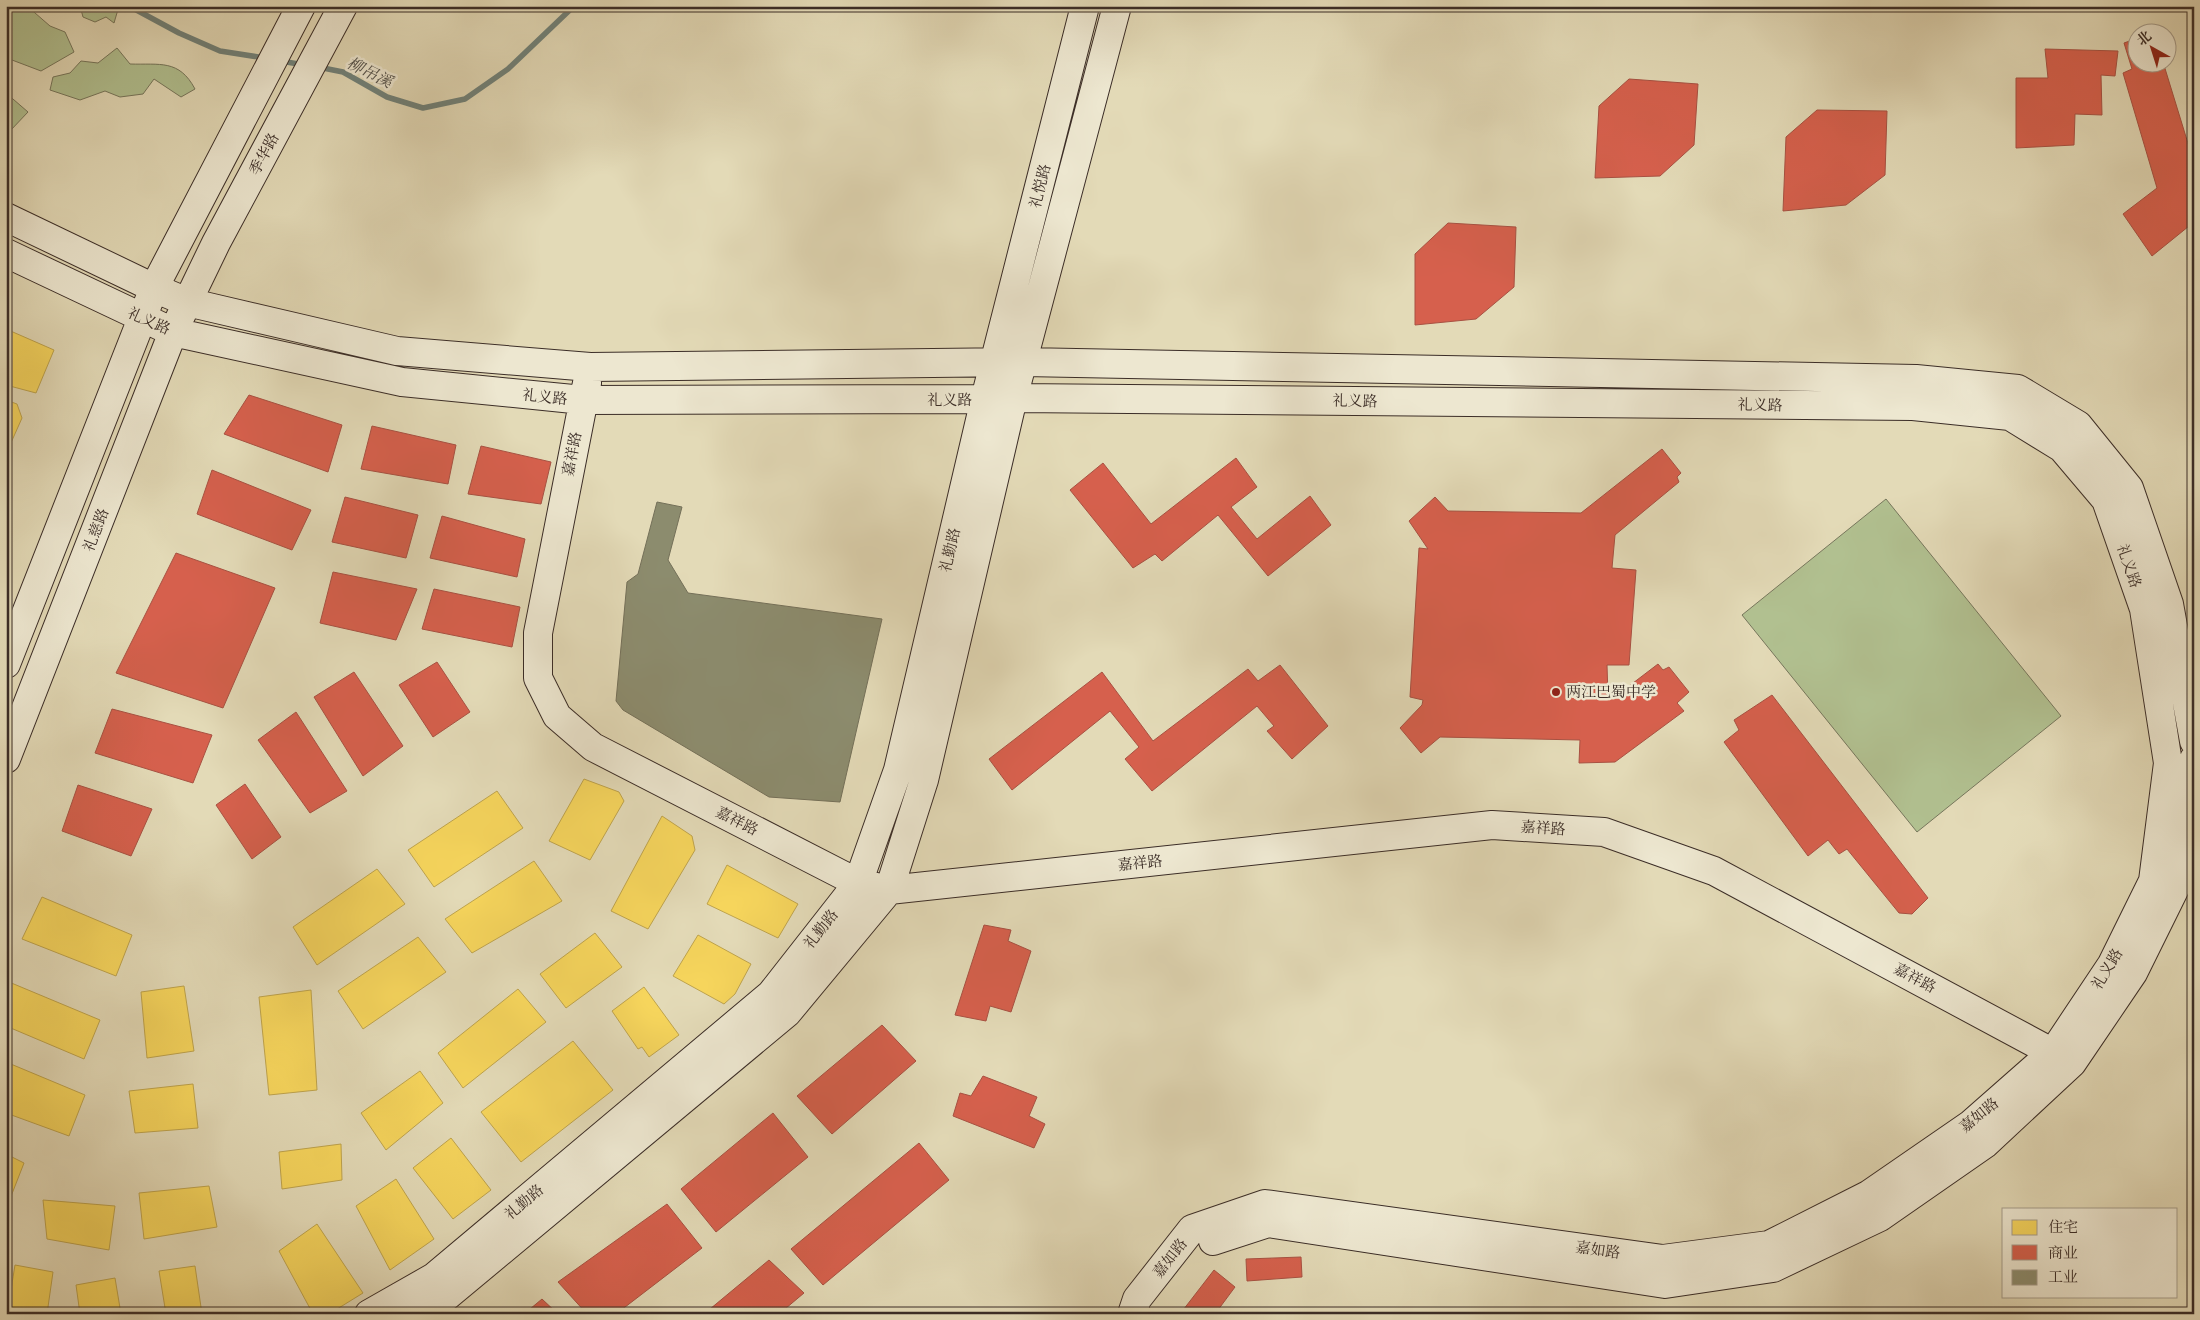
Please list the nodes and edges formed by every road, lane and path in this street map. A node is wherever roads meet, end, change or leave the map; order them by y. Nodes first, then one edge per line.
1 (301, 6) edge
2 (343, 6) edge
3 (1084, 7) edge
4 (1116, 10) edge
5 (6, 217) edge
6 (6, 253) edge
7 (154, 288) junction
8 (187, 302) junction
9 (142, 318) junction
10 (173, 332) junction
11 (1024, 362) junction
12 (995, 364) junction
13 (590, 367) junction
14 (1013, 398) junction
15 (583, 400) junction
16 (985, 400) junction
17 (6, 664) edge
18 (2194, 741) edge
19 (6, 759) edge
20 (2194, 759) edge
21 (858, 883) junction
22 (889, 890) junction
23 (2063, 1057) junction
24 (369, 1314) edge
25 (417, 1314) edge
26 (1132, 1314) edge
27 (1150, 1314) edge

1 - 7 main road
2 - 8 main road, 季华路
3 - 12 main road, 礼悦路
4 - 11 main road, 礼悦路
5 - 7 main road, 礼义路
6 - 9 main road, 礼义路
7 - 8 main road, 礼义路
7 - 9 main road
8 - 10 main road, 礼慈路
8 - 13 main road, 礼义路
9 - 10 main road, 礼义路
9 - 17 main road
10 - 15 main road, 礼义路
10 - 19 main road, 礼慈路
11 - 12 main road, 礼义路
11 - 14 main road, 礼勤路
11 - 18 main road, 礼义路
12 - 13 main road, 礼义路
12 - 16 main road, 礼勤路
13 - 15 main road, 嘉祥路
14 - 16 main road, 礼义路
14 - 22 main road, 礼勤路
14 - 23 main road, 礼义路
15 - 16 main road, 礼义路
15 - 21 main road, 嘉祥路
16 - 21 main road, 礼勤路
20 - 23 main road, 礼义路
21 - 22 main road, 嘉祥路
21 - 24 main road, 礼勤路
22 - 23 main road, 嘉祥路
22 - 25 main road, 礼勤路
23 - 26 main road, 嘉如路
23 - 27 main road, 嘉如路

